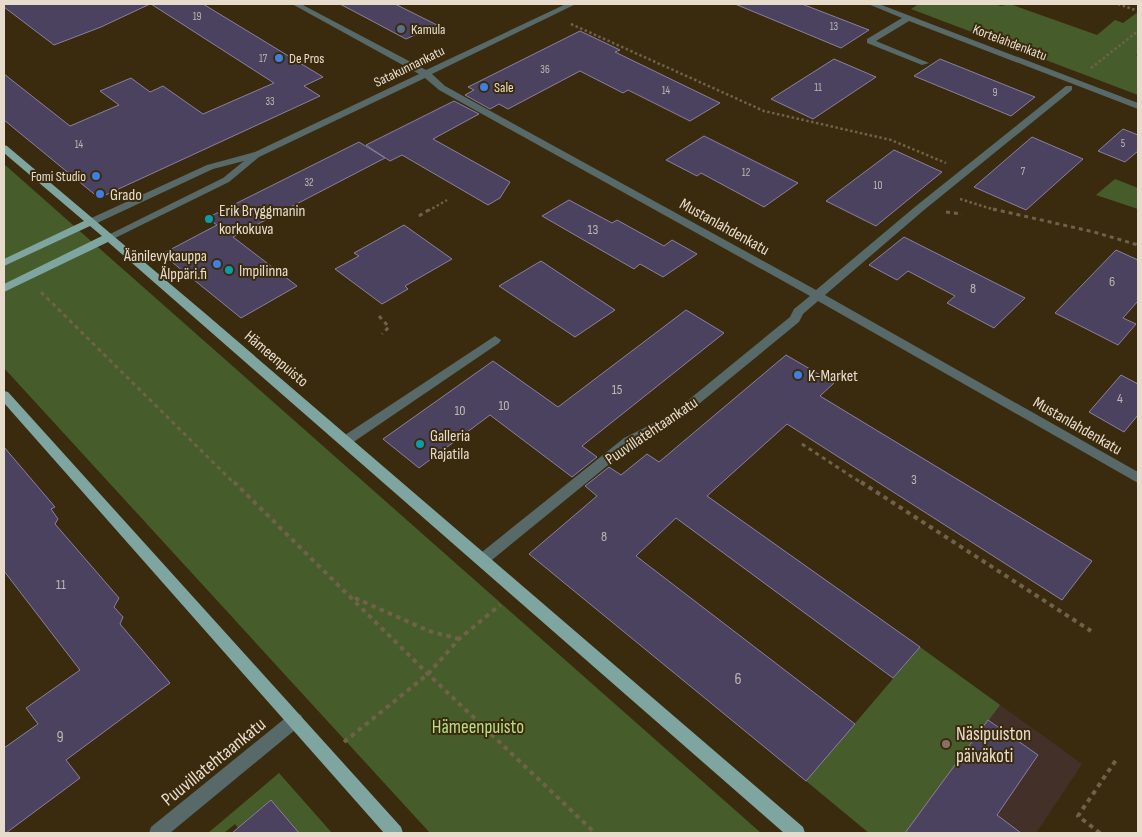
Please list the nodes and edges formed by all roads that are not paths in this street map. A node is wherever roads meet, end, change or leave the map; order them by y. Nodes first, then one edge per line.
1 (296, 4) edge
2 (572, 4) edge
3 (872, 4) edge
4 (886, 6) edge
5 (909, 18) junction
6 (925, 63) dead end
7 (426, 74) junction
8 (1069, 88) dead end
9 (1138, 106) edge
10 (4, 148) edge
11 (258, 154) junction
12 (91, 222) junction
13 (109, 237) junction
14 (4, 263) edge
15 (4, 288) edge
16 (818, 296) junction
17 (495, 340) dead end
18 (4, 395) edge
19 (347, 440) junction
20 (1138, 478) edge
21 (482, 560) junction
22 (295, 720) junction
23 (157, 833) edge
24 (396, 833) edge
25 (797, 833) edge

1 - 7 street, Mustanlahdenkatu
2 - 7 street, Satakunnankatu
3 - 4 street, Kortelahdenkatu
4 - 5 street, Kortelahdenkatu
5 - 6 street
5 - 9 street, Kortelahdenkatu
7 - 11 street, Satakunnankatu
7 - 16 street, Mustanlahdenkatu
8 - 16 street, Puuvillatehtaankatu
10 - 12 main road, Hämeenpuisto
11 - 12 street, Satakunnankatu
11 - 13 street, Satakunnankatu
12 - 13 main road, Hämeenpuisto
12 - 14 main road, Satakunnankatu
13 - 15 main road, Satakunnankatu
13 - 19 main road, Hämeenpuisto
16 - 20 street, Mustanlahdenkatu
16 - 21 street, Puuvillatehtaankatu
17 - 19 street
18 - 22 main road
19 - 21 main road, Hämeenpuisto
21 - 25 main road, Hämeenpuisto
22 - 23 street, Puuvillatehtaankatu
22 - 24 main road

